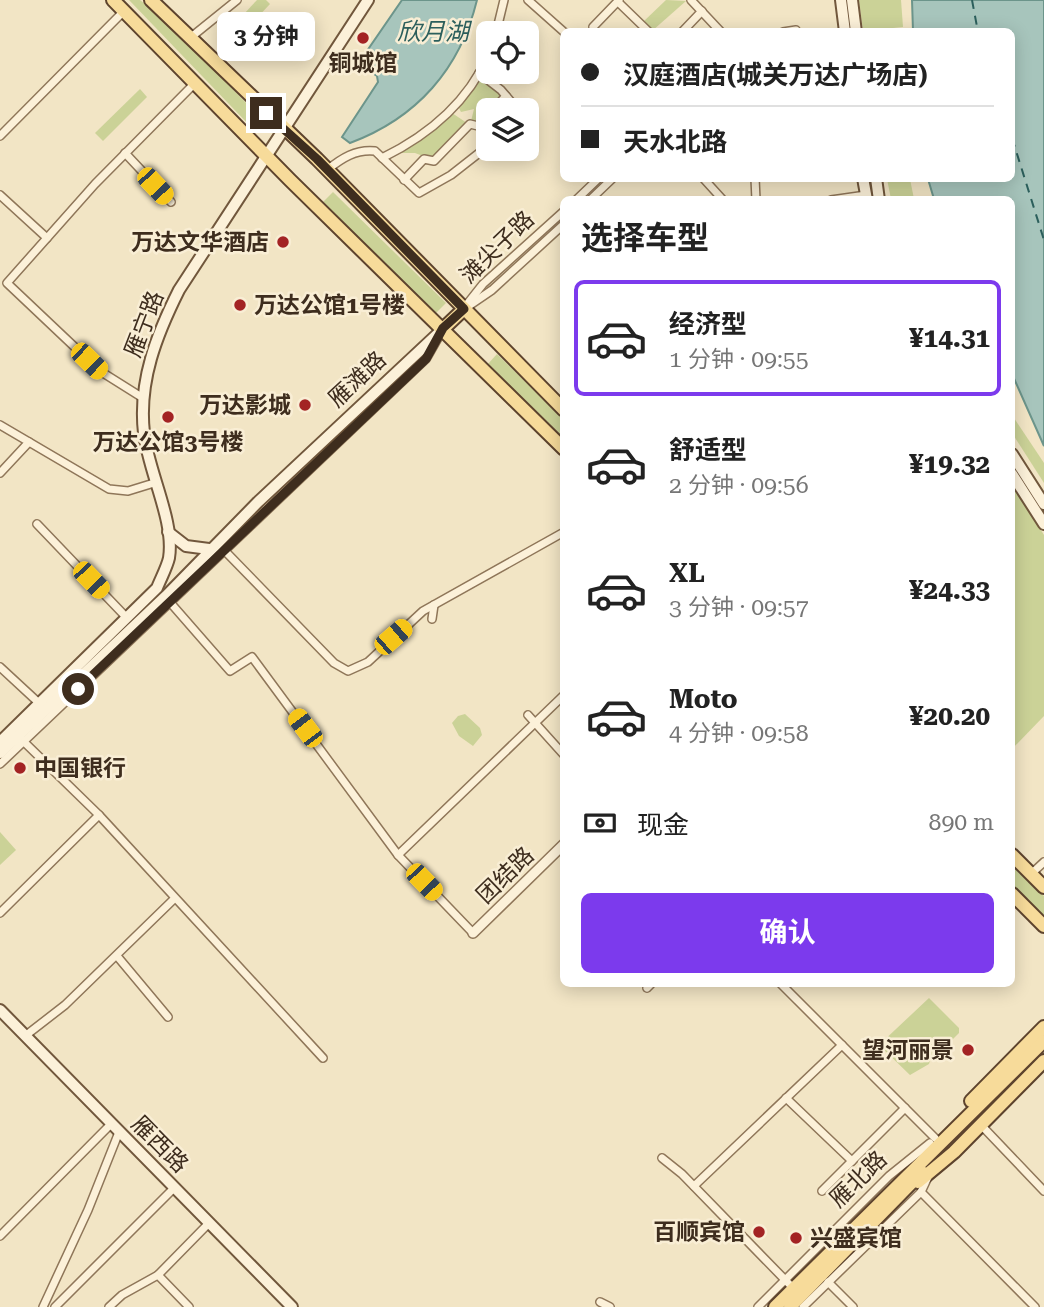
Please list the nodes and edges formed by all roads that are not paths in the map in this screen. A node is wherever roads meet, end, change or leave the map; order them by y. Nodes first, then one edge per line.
1 (113, 0) edge
2 (151, 0) edge
3 (237, 0) edge
4 (369, 0) edge
5 (504, 0) edge
6 (528, 0) edge
7 (691, 0) edge
8 (841, 0) edge
9 (852, 0) edge
10 (619, 1) edge
11 (124, 10) junction
12 (702, 11) junction
13 (499, 21) edge
14 (593, 27) dead end
15 (560, 28) edge
16 (645, 28) edge
17 (686, 28) edge
18 (717, 28) edge
19 (844, 28) edge
20 (856, 28) edge
21 (190, 38) junction
22 (476, 77) edge
23 (194, 84) junction
24 (492, 84) edge
25 (506, 96) edge
26 (476, 126) edge
27 (285, 131) junction
28 (0, 136) edge
29 (125, 153) junction
30 (476, 155) edge
31 (267, 156) junction
32 (382, 158) junction
33 (327, 170) junction
34 (404, 180) junction
35 (596, 182) edge
36 (609, 182) edge
37 (706, 182) edge
38 (0, 195) edge
39 (580, 196) edge
40 (594, 196) edge
41 (718, 196) edge
42 (171, 202) dead end
43 (560, 215) edge
44 (560, 228) edge
45 (47, 238) junction
46 (464, 309) junction
47 (443, 328) junction
48 (143, 398) junction
49 (560, 406) edge
50 (0, 425) edge
51 (29, 442) junction
52 (560, 445) edge
53 (1015, 459) edge
54 (0, 473) edge
55 (1015, 479) edge
56 (154, 483) junction
57 (1044, 504) edge
58 (37, 524) dead end
59 (1044, 524) edge
60 (169, 532) junction
61 (560, 534) edge
62 (209, 549) junction
63 (225, 551) junction
64 (157, 587) joint
65 (168, 599) junction
66 (434, 605) junction
67 (127, 618) junction
68 (432, 620) dead end
69 (0, 667) edge
70 (560, 699) edge
71 (40, 704) junction
72 (528, 715) dead end
73 (534, 722) junction
74 (18, 736) junction
75 (0, 742) edge
76 (560, 751) edge
77 (0, 753) edge
78 (0, 764) edge
79 (99, 815) junction
80 (560, 848) edge
81 (398, 855) junction
82 (1015, 858) edge
83 (1044, 862) edge
84 (1031, 874) junction
85 (1044, 887) edge
86 (1015, 897) edge
87 (174, 900) junction
88 (0, 913) edge
89 (1044, 926) edge
90 (473, 933) joint
91 (117, 956) junction
92 (784, 987) edge
93 (0, 1010) edge
94 (167, 1017) dead end
95 (1044, 1027) edge
96 (25, 1036) junction
97 (1044, 1041) edge
98 (842, 1045) junction
99 (1044, 1051) edge
100 (323, 1058) dead end
101 (1042, 1069) edge
102 (786, 1098) junction
103 (905, 1108) junction
104 (981, 1125) junction
105 (115, 1128) junction
106 (940, 1141) junction
107 (662, 1158) dead end
108 (852, 1161) junction
109 (931, 1172) junction
110 (694, 1186) junction
111 (174, 1188) junction
112 (899, 1190) junction
113 (822, 1191) dead end
114 (1044, 1191) edge
115 (921, 1192) junction
116 (209, 1223) junction
117 (0, 1236) edge
118 (158, 1275) junction
119 (828, 1282) junction
120 (789, 1284) junction
121 (600, 1302) dead end
122 (43, 1307) edge
123 (55, 1307) edge
124 (109, 1307) edge
125 (189, 1307) edge
126 (292, 1307) edge
127 (610, 1307) edge
128 (758, 1307) edge
129 (775, 1307) edge
130 (790, 1307) edge
131 (803, 1307) edge
132 (853, 1307) edge
133 (1035, 1307) edge

1 - 11 main road
2 - 21 main road
3 - 21 street
4 - 27 main road, 雁宁路
5 - 13 street
6 - 15 street
7 - 12 street
8 - 19 main road
9 - 20 main road
10 - 14 street
10 - 16 street
11 - 23 main road
11 - 28 street
12 - 17 street
12 - 18 street
21 - 27 main road
22 - 32 street
23 - 29 street
23 - 31 main road
24 - 25 street
26 - 34 street
27 - 31 main road, 雁宁路
27 - 33 main road
29 - 42 street
29 - 45 street
30 - 34 street
31 - 47 main road
31 - 48 main road, 雁宁路
32 - 33 street
32 - 34 street
33 - 46 main road
35 - 39 street
36 - 40 street
37 - 41 street
38 - 45 street
43 - 46 street, 滩尖子路
44 - 46 street, 滩尖子路
45 - 48 street
46 - 47 main road
46 - 49 main road
47 - 52 main road
47 - 62 main road, 雁滩路
47 - 63 street
48 - 56 main road, 雁宁路
50 - 51 street
51 - 54 street
51 - 56 street
53 - 57 main road
55 - 59 main road
56 - 60 main road, 雁宁路
58 - 67 street
60 - 62 main road
60 - 64 main road, 雁宁路
61 - 66 street
62 - 65 main road, 雁滩路
63 - 65 street
63 - 66 street
64 - 67 main road, 雁滩路
65 - 74 main road, 雁滩路
65 - 81 street
66 - 68 street
67 - 71 main road, 雁滩路
69 - 71 street
70 - 73 street
71 - 74 main road, 雁滩路
72 - 73 street
73 - 76 street
73 - 81 street
74 - 75 main road, 雁滩路
74 - 77 main road, 雁滩路
74 - 78 street
74 - 79 street
79 - 87 street
79 - 88 street
80 - 90 street, 团结路
81 - 90 street
82 - 84 main road
83 - 84 street
84 - 85 main road
86 - 89 main road
87 - 91 street
87 - 100 street
91 - 94 street
91 - 96 street
92 - 98 street
93 - 96 main road, 雁西路
95 - 106 main road
96 - 105 main road, 雁西路
97 - 106 main road
98 - 102 street
98 - 103 street
99 - 106 main road
101 - 104 main road
102 - 108 street
102 - 110 street
103 - 106 street
103 - 108 street
104 - 109 main road
104 - 114 street
105 - 111 main road, 雁西路
105 - 117 street
105 - 122 street
106 - 112 main road
106 - 112 main road
106 - 120 street, 雁北路
107 - 110 street
108 - 113 street
109 - 112 main road
109 - 115 street
110 - 120 street
111 - 116 main road, 雁西路
111 - 123 street
112 - 120 main road, 雁北路
112 - 130 main road, 雁北路
115 - 119 street
115 - 133 street
116 - 118 street
116 - 126 main road, 雁西路
118 - 124 street
118 - 125 street
119 - 131 street
119 - 132 street
120 - 128 street, 雁北路
120 - 129 main road, 雁北路
121 - 127 street

